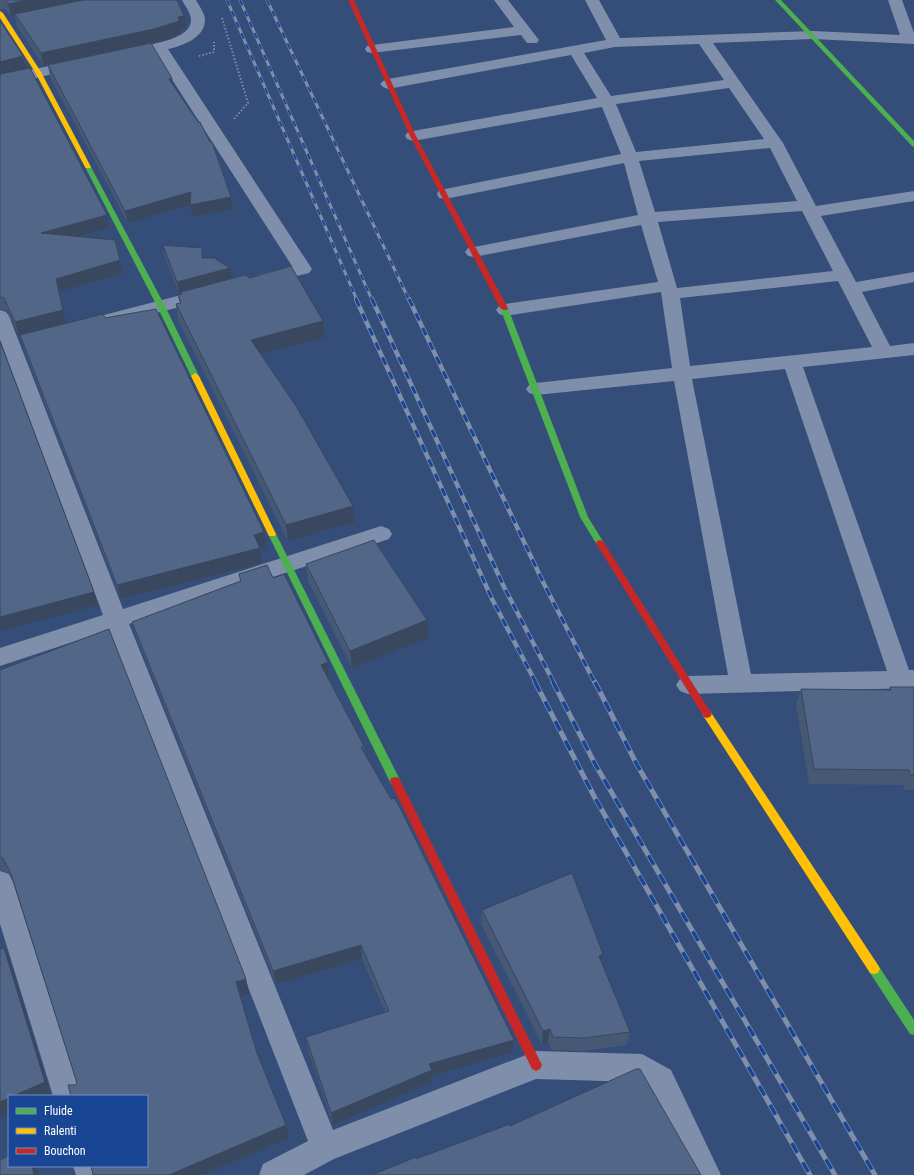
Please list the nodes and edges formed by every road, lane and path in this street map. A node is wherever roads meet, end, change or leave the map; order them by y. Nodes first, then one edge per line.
1 (189, 0) edge
2 (501, 0) edge
3 (592, 0) edge
4 (778, 0) edge
5 (895, 0) edge
6 (355, 1) edge
7 (3, 18) edge
8 (222, 18) dead end
9 (20, 20) edge
10 (525, 30) junction
11 (813, 35) junction
12 (703, 40) junction
13 (911, 40) edge
14 (615, 43) junction
15 (159, 47) junction
16 (372, 49) junction
17 (575, 50) junction
18 (130, 53) edge
19 (544, 56) junction
20 (92, 61) edge
21 (38, 72) junction
22 (0, 81) edge
23 (734, 83) junction
24 (388, 84) junction
25 (607, 101) junction
26 (413, 136) junction
27 (218, 137) junction
28 (775, 143) junction
29 (914, 145) edge
30 (630, 157) junction
31 (445, 194) junction
32 (914, 196) edge
33 (810, 208) junction
34 (649, 218) junction
35 (474, 252) junction
36 (914, 277) edge
37 (848, 281) junction
38 (251, 282) edge
39 (221, 290) edge
40 (668, 290) junction
41 (161, 306) junction
42 (504, 310) junction
43 (0, 316) edge
44 (93, 324) edge
45 (12, 345) edge
46 (914, 349) edge
47 (884, 352) junction
48 (792, 362) junction
49 (682, 374) junction
50 (536, 390) junction
51 (381, 534) dead end
52 (287, 565) junction
53 (116, 620) junction
54 (0, 657) edge
55 (907, 679) edge
56 (741, 684) junction
57 (688, 685) junction
58 (0, 882) edge
59 (914, 1030) edge
60 (536, 1065) junction
61 (66, 1095) edge
62 (325, 1148) junction
63 (274, 1175) edge
64 (706, 1175) edge

1 - 15 street
2 - 10 street
3 - 14 street
4 - 11 street
5 - 13 street
6 - 16 street
7 - 9 street
7 - 21 street
8 - 27 path
10 - 16 street
10 - 19 street
11 - 12 street
11 - 13 street
11 - 29 street
12 - 14 street
12 - 23 street
14 - 17 street
15 - 18 street
15 - 27 street
16 - 24 street
17 - 19 street
17 - 25 street
19 - 24 street
20 - 21 street
21 - 22 street
21 - 41 street
23 - 25 street
23 - 28 street
24 - 26 street
25 - 26 street
25 - 30 street
26 - 31 street
27 - 38 street
28 - 30 street
28 - 33 street
30 - 31 street
30 - 34 street
31 - 35 street
32 - 33 street
33 - 34 street
33 - 37 street
34 - 35 street
34 - 40 street
35 - 42 street
36 - 37 street
37 - 40 street
37 - 47 street
39 - 41 street
40 - 42 street
40 - 49 street
41 - 44 street
41 - 52 street
42 - 50 street
43 - 45 street
45 - 53 street
46 - 47 street
47 - 48 street
48 - 49 street
48 - 55 street
49 - 50 street
49 - 56 street
50 - 57 street
51 - 52 street
52 - 53 street
52 - 60 street
53 - 54 street
53 - 62 street
55 - 56 street
56 - 57 street
57 - 59 street
58 - 61 street
60 - 62 street
60 - 64 street
62 - 63 street

